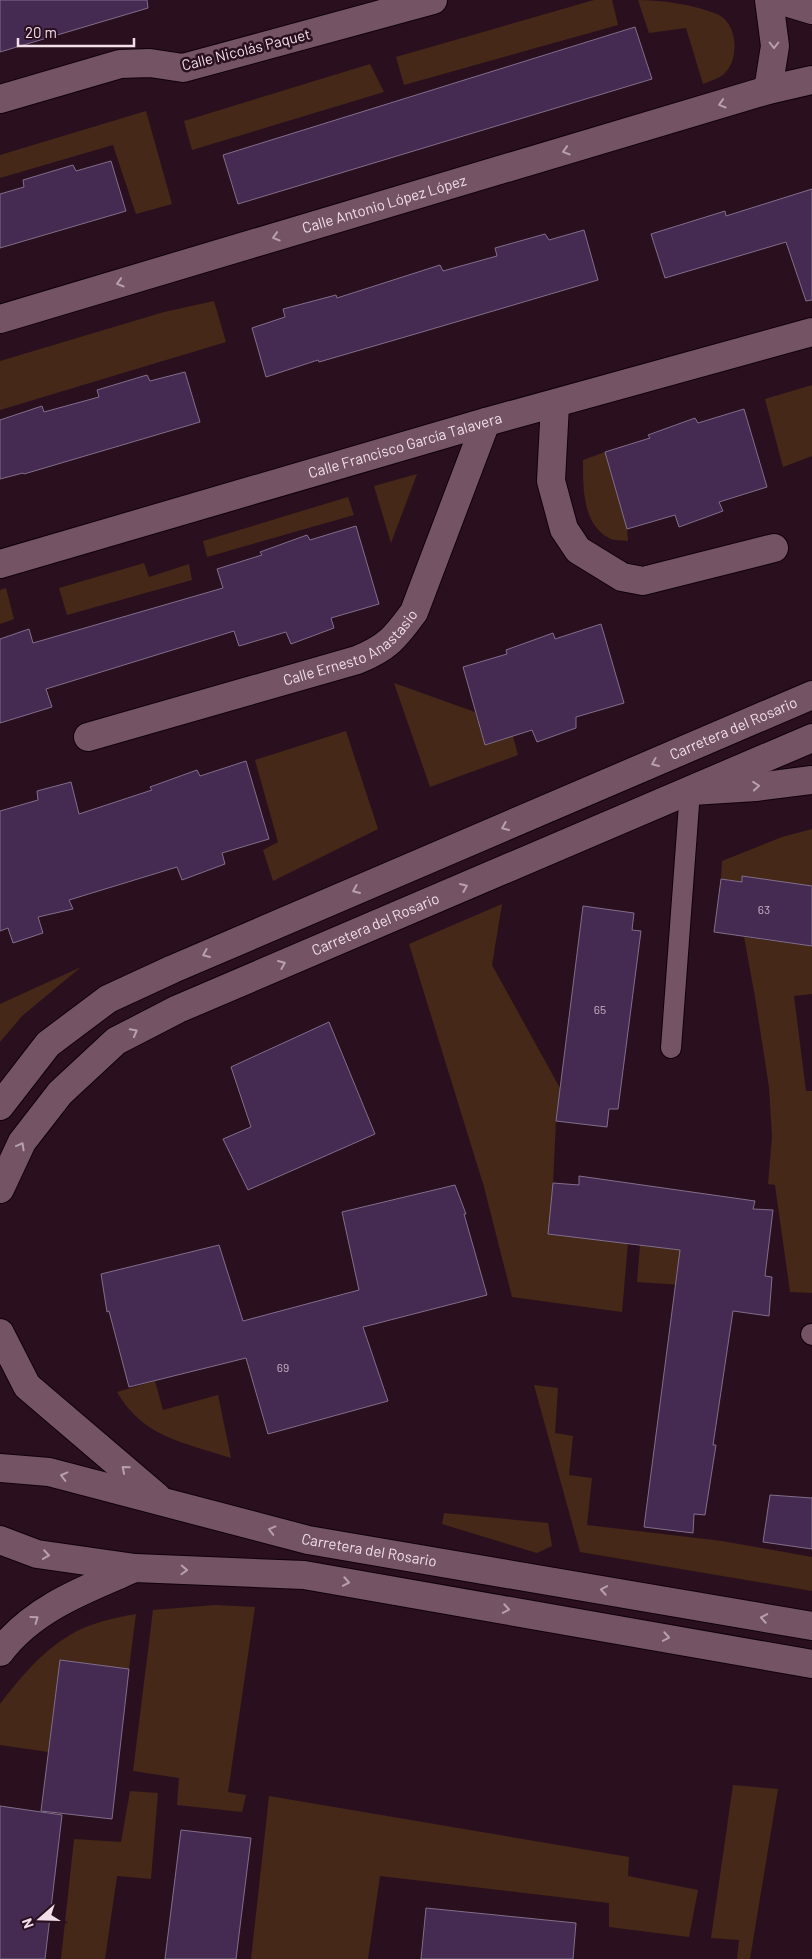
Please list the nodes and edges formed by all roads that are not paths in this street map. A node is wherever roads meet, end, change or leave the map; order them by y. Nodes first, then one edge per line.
1 (433, 0) edge
2 (769, 0) edge
3 (779, 0) edge
4 (812, 10) edge
5 (812, 80) edge
6 (768, 90) junction
7 (0, 99) edge
8 (0, 319) edge
9 (812, 332) edge
10 (555, 404) junction
11 (486, 422) junction
12 (774, 548) dead end
13 (0, 564) edge
14 (812, 695) edge
15 (88, 737) dead end
16 (812, 738) edge
17 (812, 780) edge
18 (690, 791) junction
19 (672, 1048) dead end
20 (0, 1106) edge
21 (0, 1190) edge
22 (0, 1333) edge
23 (0, 1468) edge
24 (162, 1501) junction
25 (0, 1540) edge
26 (136, 1568) junction
27 (812, 1626) edge
28 (0, 1652) edge
29 (812, 1664) edge

1 - 7 main road, Calle Nicolás Paquet
2 -> 6 main road
3 - 4 main road
5 - 6 main road, Calle Antonio López López
6 -> 8 main road, Calle Antonio López López
9 - 10 main road, Calle Francisco García Talavera
10 - 11 main road, Calle Francisco García Talavera
10 - 12 main road
11 - 13 main road, Calle Francisco García Talavera
11 - 15 main road, Calle Ernesto Anastasio
14 -> 20 main road, Carretera del Rosario
16 - 18 main road, Carretera del Rosario
18 -> 17 main road
18 - 19 lane
21 -> 18 main road, Carretera del Rosario
24 -> 22 main road, Carretera del Rosario
24 -> 23 main road
27 -> 24 main road, Carretera del Rosario
25 -> 26 main road
28 -> 26 main road
26 -> 29 main road

